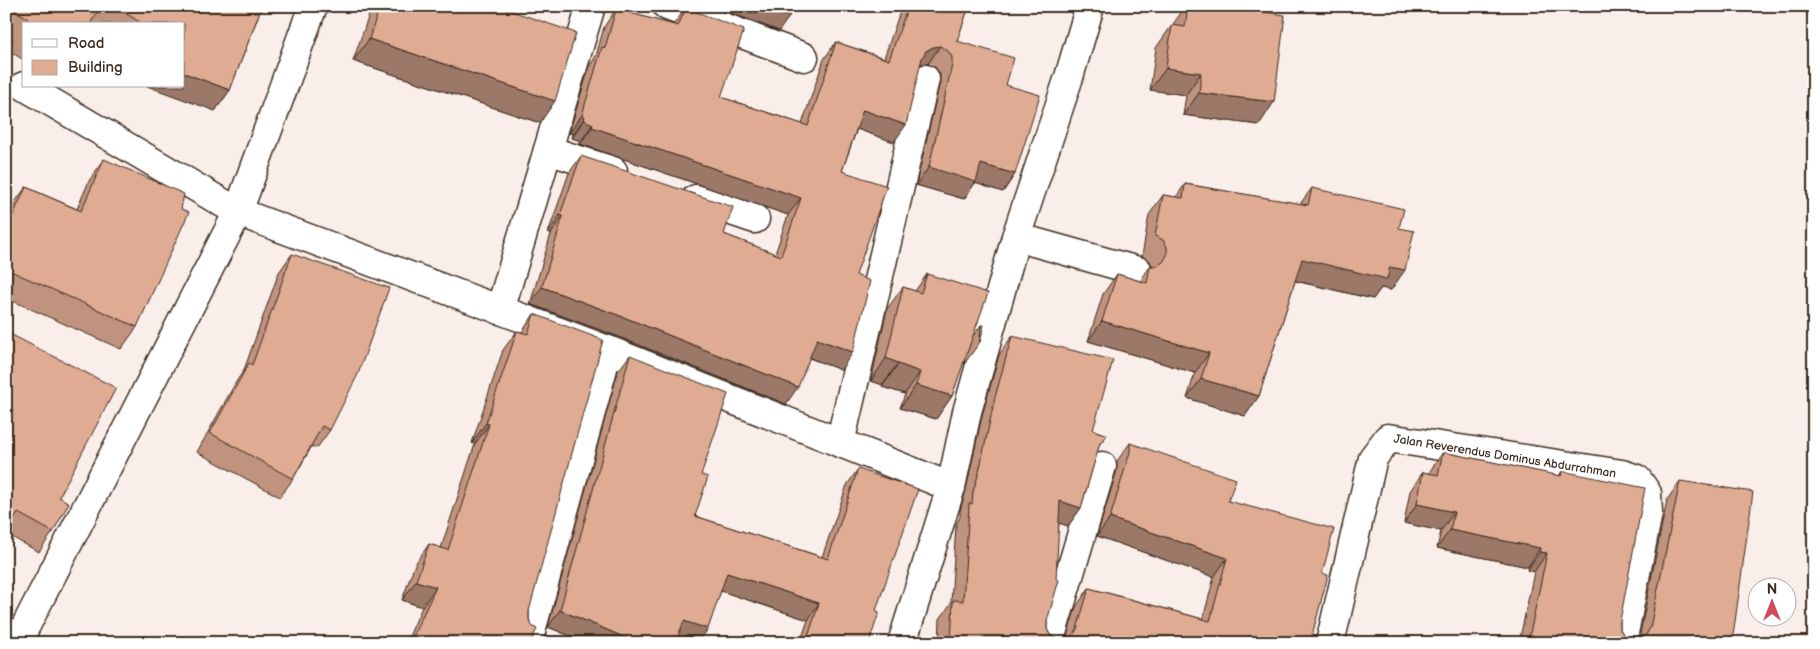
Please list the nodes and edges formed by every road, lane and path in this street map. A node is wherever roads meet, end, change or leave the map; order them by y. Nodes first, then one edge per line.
1 (313, 6) edge
2 (591, 6) edge
3 (666, 6) edge
4 (1090, 6) edge
5 (804, 57) dead end
6 (6, 76) edge
7 (925, 79) dead end
8 (22, 85) edge
9 (27, 88) edge
10 (548, 150) junction
11 (632, 178) edge
12 (670, 190) edge
13 (238, 212) junction
14 (755, 219) dead end
15 (1016, 237) junction
16 (1138, 271) dead end
17 (500, 310) junction
18 (608, 350) junction
19 (840, 442) junction
20 (1102, 466) dead end
21 (951, 487) junction
22 (530, 635) edge
23 (17, 643) edge
24 (902, 643) edge
25 (1049, 643) edge
26 (1330, 643) edge
27 (1622, 643) edge

1 - 13 street
2 - 10 street
3 - 5 street
4 - 15 street
6 - 8 street
7 - 19 street
9 - 13 street
10 - 11 street
10 - 17 street
12 - 14 street
13 - 17 street
13 - 23 street
15 - 16 street
15 - 21 street
17 - 18 street
18 - 19 street
18 - 22 street
19 - 21 street
20 - 25 street
21 - 24 street
26 - 27 street, Jalan Reverendus Dominus Abdurrahman

